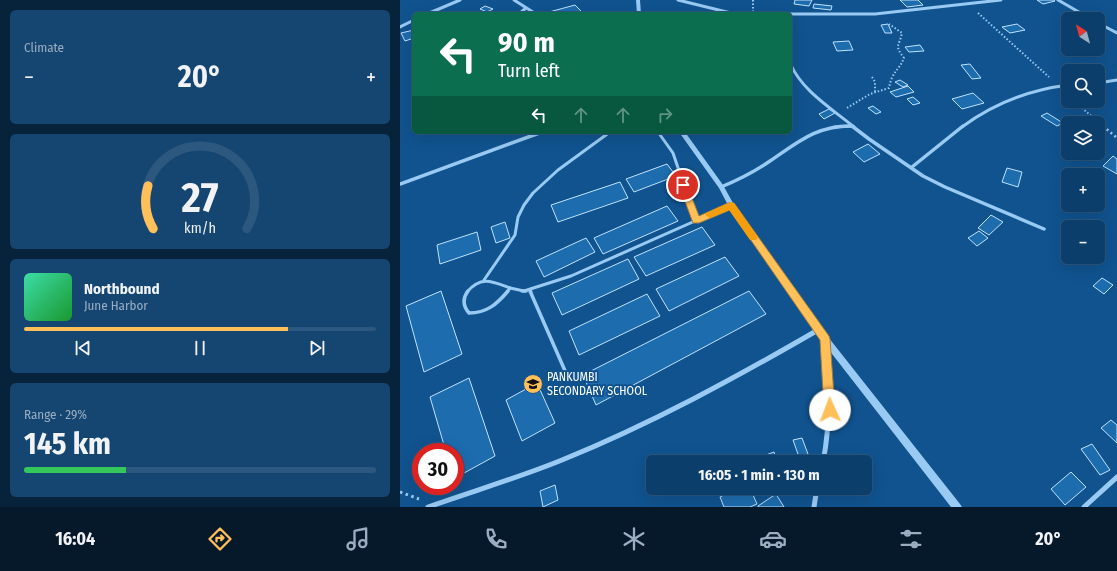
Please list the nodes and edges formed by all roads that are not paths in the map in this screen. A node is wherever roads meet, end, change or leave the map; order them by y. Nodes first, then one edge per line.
1 (459, 0) edge
2 (514, 0) edge
3 (638, 0) edge
4 (678, 0) edge
5 (1000, 0) edge
6 (1058, 0) edge
7 (526, 8) junction
8 (432, 12) edge
9 (521, 12) edge
10 (533, 12) edge
11 (639, 12) edge
12 (727, 12) edge
13 (1079, 12) edge
14 (792, 14) edge
15 (412, 21) edge
16 (400, 26) edge
17 (1105, 27) edge
18 (1117, 33) edge
19 (792, 68) edge
20 (1117, 80) edge
21 (1105, 82) edge
22 (1061, 85) edge
23 (853, 126) junction
24 (536, 134) edge
25 (607, 134) edge
26 (659, 134) edge
27 (683, 134) edge
28 (912, 167) junction
29 (400, 184) edge
30 (721, 187) junction
31 (731, 206) junction
32 (696, 221) junction
33 (1044, 229) dead end
34 (484, 280) junction
35 (510, 288) junction
36 (530, 290) junction
37 (818, 330) junction
38 (825, 339) junction
39 (566, 373) dead end
40 (824, 455) edge
41 (1117, 477) edge
42 (816, 495) edge
43 (430, 506) edge
44 (814, 507) edge
45 (957, 507) edge
46 (1084, 507) edge

1 - 8 street
2 - 7 street
3 - 11 street
4 - 12 street
5 - 14 street
6 - 13 street
7 - 9 street
7 - 10 street
15 - 16 street
17 - 18 street
19 - 23 street
20 - 21 street
22 - 28 street
23 - 28 street
23 - 30 street
24 - 29 street
25 - 34 lane
26 - 32 lane
27 - 30 street
28 - 33 street
30 - 31 street
31 - 32 lane
31 - 37 street
32 - 36 lane
34 - 35 lane
34 - 35 lane
35 - 36 lane
36 - 39 lane
37 - 38 street
37 - 43 street
38 - 40 street
38 - 45 street
41 - 46 street
42 - 44 street

